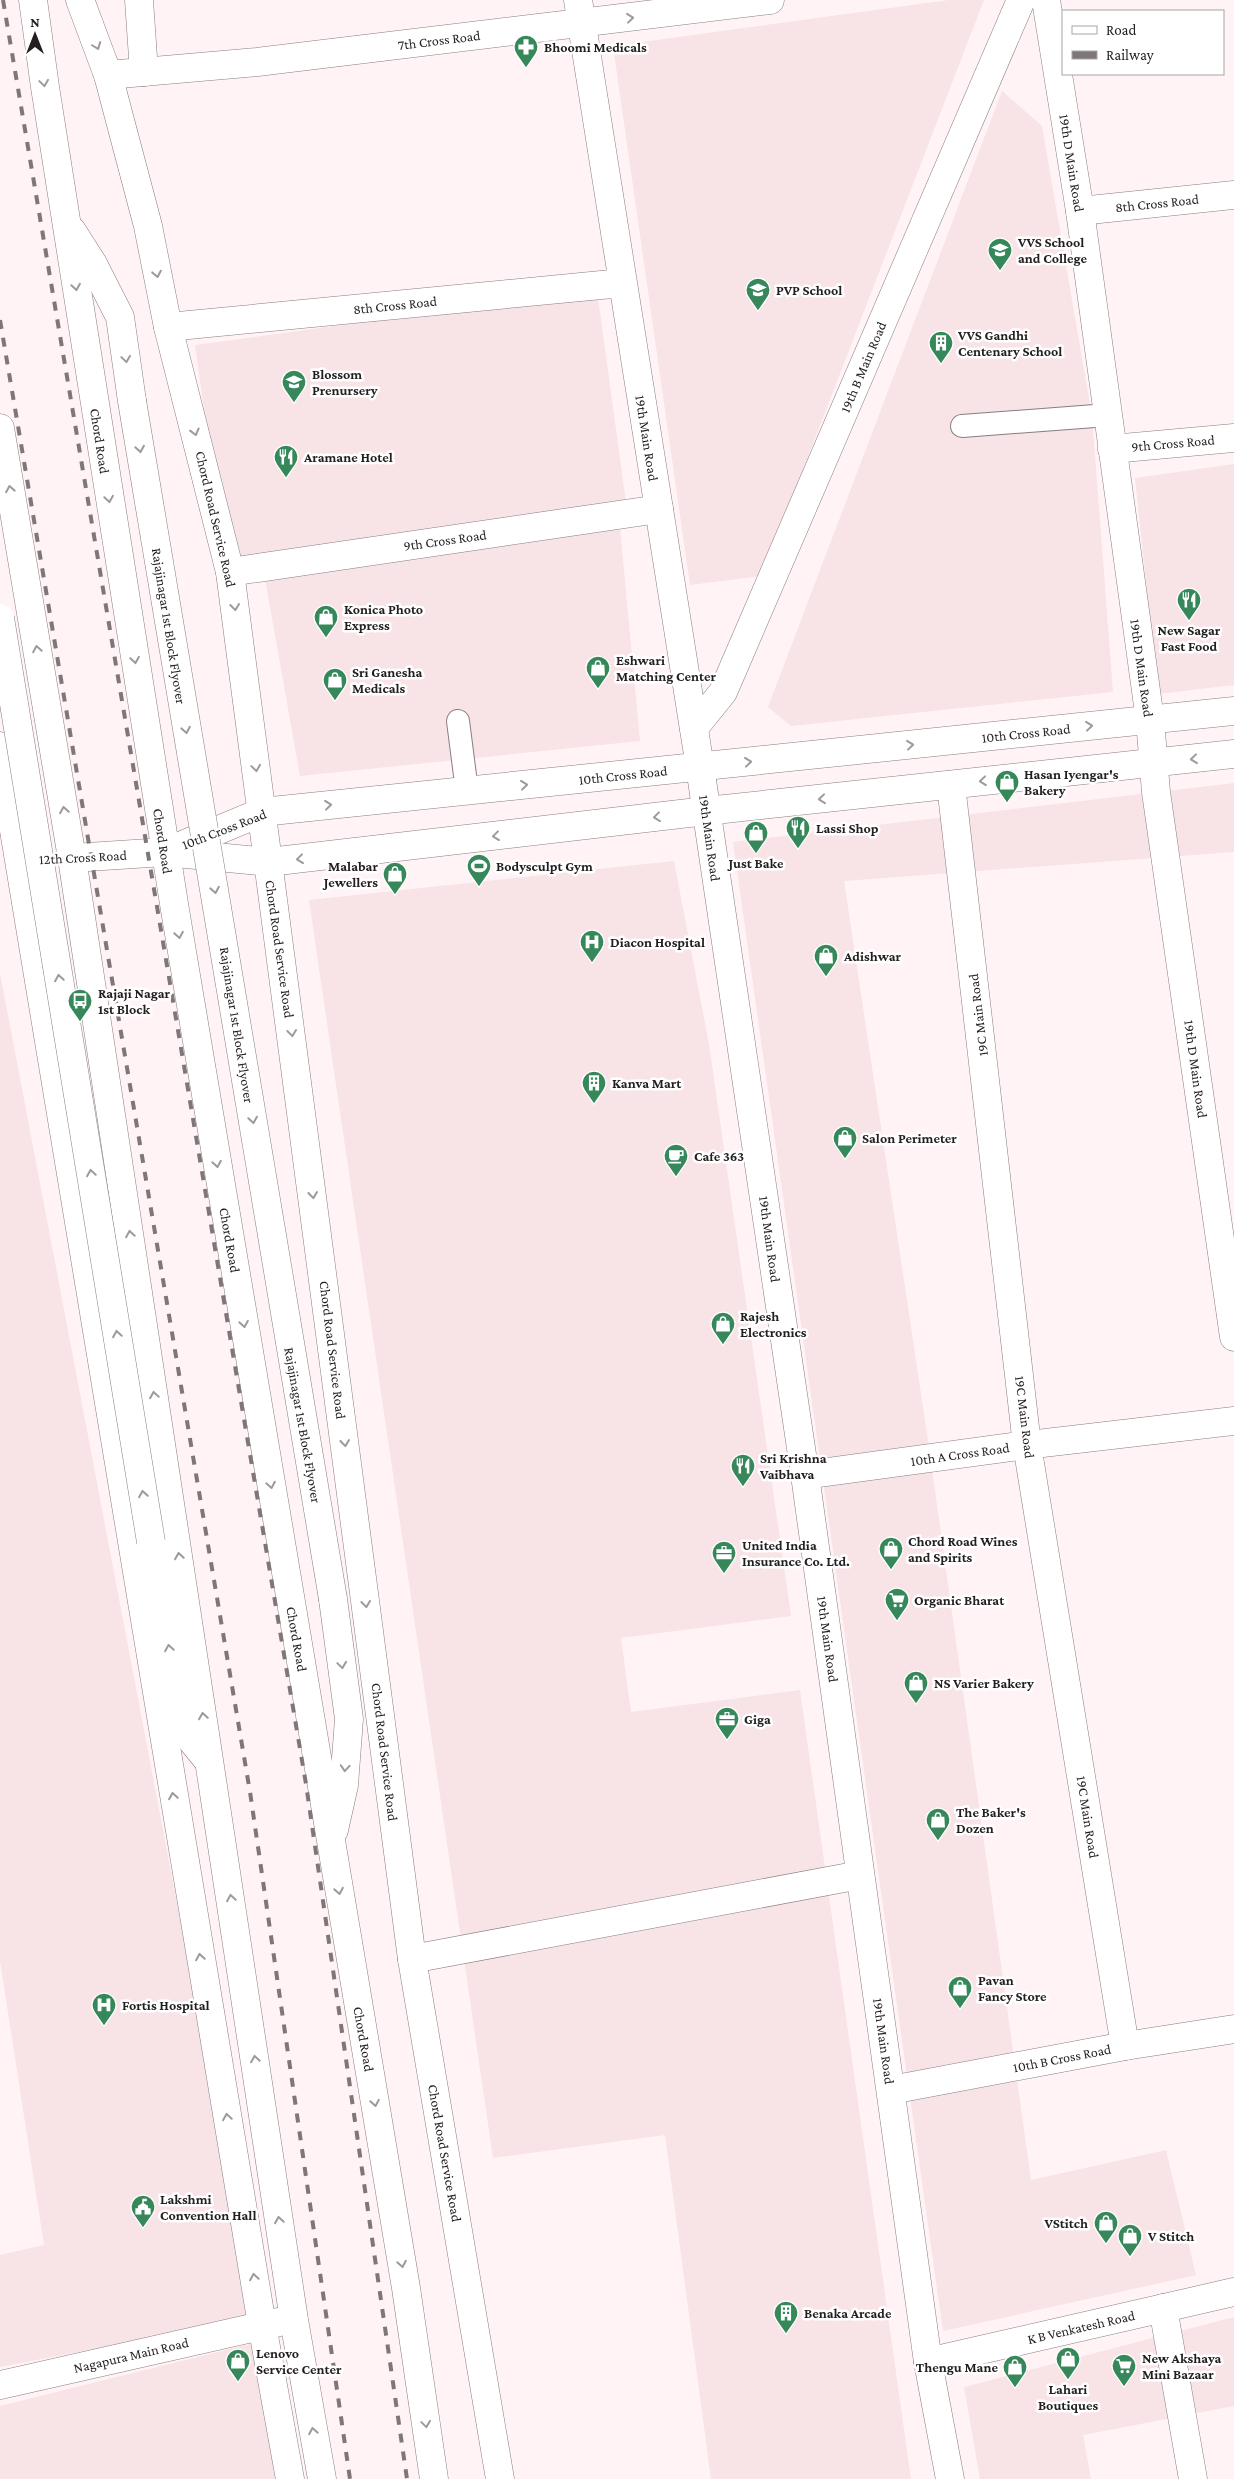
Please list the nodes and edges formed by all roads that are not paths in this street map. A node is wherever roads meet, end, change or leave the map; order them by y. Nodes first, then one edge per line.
1 (33, 0) edge
2 (80, 0) edge
3 (139, 0) edge
4 (770, 0) edge
5 (1021, 0) edge
6 (1046, 0) edge
7 (580, 12) edge
8 (144, 72) junction
9 (108, 75) junction
10 (1234, 195) edge
11 (1080, 211) junction
12 (66, 221) junction
13 (622, 283) junction
14 (168, 327) junction
15 (1108, 415) junction
16 (962, 426) dead end
17 (0, 428) edge
18 (1234, 438) edge
19 (1112, 449) junction
20 (659, 509) junction
21 (230, 572) junction
22 (0, 618) edge
23 (1234, 711) edge
24 (1150, 720) junction
25 (458, 721) dead end
26 (694, 728) junction
27 (0, 746) edge
28 (1234, 754) edge
29 (1154, 763) junction
30 (700, 767) junction
31 (951, 785) junction
32 (467, 791) junction
33 (706, 811) junction
34 (262, 812) junction
35 (165, 852) junction
36 (72, 858) junction
37 (9, 861) edge
38 (269, 862) junction
39 (1234, 1337) edge
40 (1234, 1422) edge
41 (1027, 1446) junction
42 (805, 1475) junction
43 (211, 1764) junction
44 (331, 1843) junction
45 (860, 1875) junction
46 (412, 1959) junction
47 (1234, 2029) edge
48 (1126, 2046) junction
49 (891, 2090) junction
50 (1234, 2292) edge
51 (1163, 2308) junction
52 (294, 2320) junction
53 (262, 2325) junction
54 (928, 2362) junction
55 (0, 2385) edge
56 (290, 2479) edge
57 (322, 2479) edge
58 (434, 2479) edge
59 (500, 2479) edge
60 (950, 2479) edge
61 (1193, 2479) edge

1 -> 12 street, Chord Road
2 -> 9 street
3 - 8 street
7 -> 4 street, 7th Cross Road
5 - 26 street, 19th B Main Road
6 - 11 street, 19th D Main Road
7 - 8 street, 7th Cross Road
7 - 13 street, 19th Main Road
8 - 9 street, 7th Cross Road
9 -> 14 street, Chord Road Service Road
10 - 11 street, 8th Cross Road
11 - 15 street, 19th D Main Road
12 -> 35 street, Chord Road
12 -> 44 street, Rajajinagar 1st Block Flyover, bridge
13 - 14 street, 8th Cross Road
13 - 20 street, 19th Main Road
14 -> 21 street, Chord Road Service Road
15 - 16 lane
15 - 19 street, 19th D Main Road
36 -> 17 street
18 - 19 street, 9th Cross Road
19 - 24 street, 19th D Main Road
20 - 21 street, 9th Cross Road
20 - 26 street, 19th Main Road
21 -> 34 street, Chord Road Service Road
43 -> 22 street, bridge
23 - 24 street, 10th Cross Road
24 - 29 street, 19th D Main Road
30 -> 24 street, 10th Cross Road
25 - 32 lane
26 - 30 street, 19th Main Road
27 - 37 street
28 -> 29 street, 10th Cross Road
29 -> 31 street, 10th Cross Road
29 - 39 street, 19th D Main Road
32 -> 30 street, 10th Cross Road
30 - 33 street, 19th Main Road
31 -> 33 street, 10th Cross Road
31 - 41 street, 19C Main Road
34 -> 32 street, 10th Cross Road
33 -> 38 street, 10th Cross Road
33 - 42 street, 19th Main Road
34 - 35 street, 10th Cross Road
34 - 38 street, Chord Road Service Road
35 - 36 street, 12th Cross Road
35 - 38 street, 10th Cross Road
35 -> 44 street, Chord Road
36 - 37 street, 12th Cross Road
43 -> 36 street
53 -> 37 street
38 -> 46 street, Chord Road Service Road
40 - 41 street, 10th A Cross Road
41 - 42 street, 10th A Cross Road
41 - 48 street, 19C Main Road
42 - 45 street, 19th Main Road
52 -> 43 street
44 -> 58 street, Chord Road
45 - 46 street
45 - 49 street, 19th Main Road
46 - 59 street, Chord Road Service Road
47 - 48 street, 10th B Cross Road
48 - 49 street, 10th B Cross Road
49 - 54 street, 19th Main Road
50 - 51 street, K B Venkatesh Road
51 - 54 street, K B Venkatesh Road
51 - 61 street
52 - 53 street, Nagapura Main Road
57 -> 52 street
53 - 55 street, Nagapura Main Road
53 - 56 street
54 - 60 street, 19th Main Road

